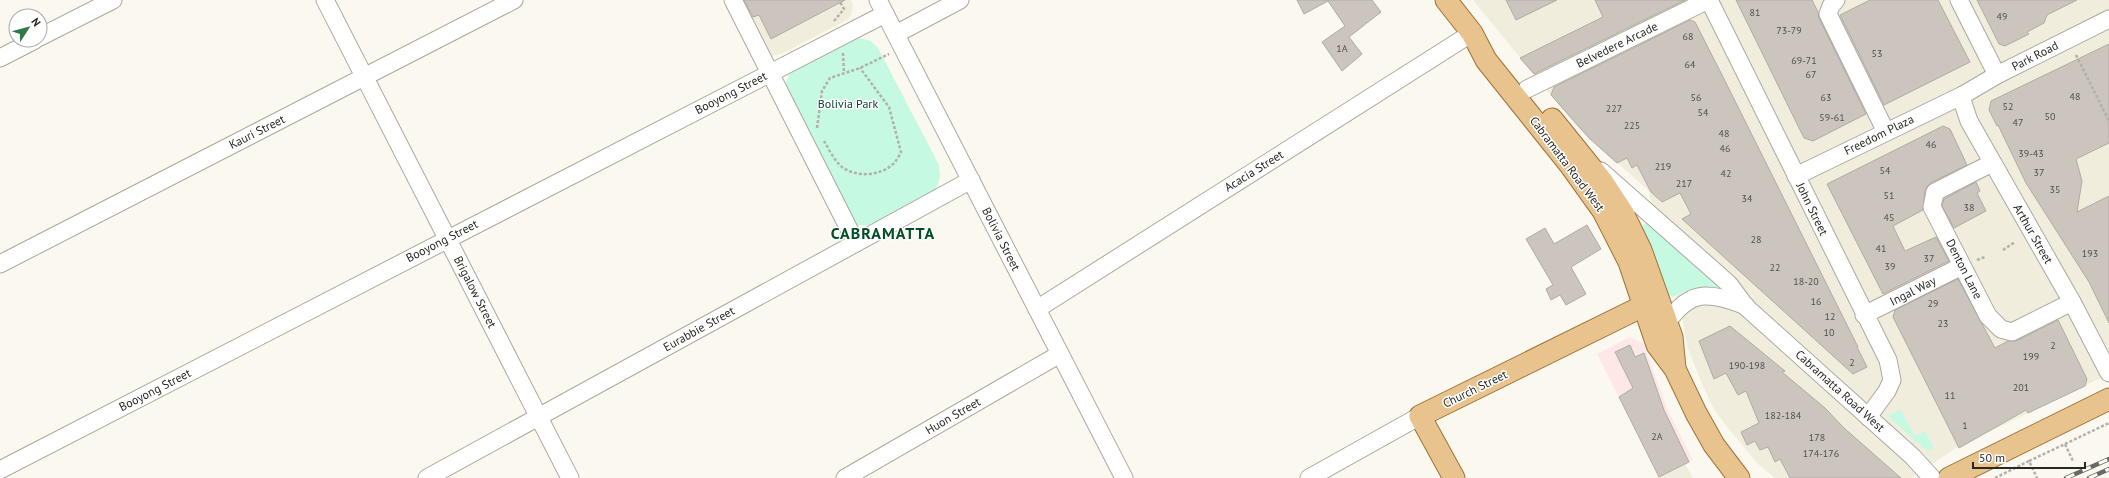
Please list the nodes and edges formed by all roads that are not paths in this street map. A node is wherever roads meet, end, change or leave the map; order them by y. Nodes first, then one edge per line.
1 (113, 0) edge
2 (325, 0) edge
3 (514, 0) edge
4 (733, 0) edge
5 (960, 0) edge
6 (1446, 0) edge
7 (1708, 0) edge
8 (1836, 0) edge
9 (1959, 0) edge
10 (882, 7) edge
11 (2109, 19) edge
12 (48, 33) edge
13 (1472, 33) junction
14 (899, 41) junction
15 (19, 48) edge
16 (0, 58) edge
17 (770, 72) junction
18 (1997, 75) junction
19 (365, 76) junction
20 (1527, 89) junction
21 (1963, 95) junction
22 (1886, 132) junction
23 (1572, 143) junction
24 (1992, 163) junction
25 (1796, 176) junction
26 (971, 180) junction
27 (448, 238) junction
28 (856, 243) junction
29 (1970, 263) junction
30 (0, 264) edge
31 (2072, 302) junction
32 (1644, 305) junction
33 (1746, 306) junction
34 (1037, 309) junction
35 (1864, 315) junction
36 (1667, 323) junction
37 (1060, 354) junction
38 (1675, 369) junction
39 (2109, 373) edge
40 (2109, 399) edge
41 (1420, 416) junction
42 (539, 417) junction
43 (1868, 417) junction
44 (0, 470) edge
45 (427, 478) edge
46 (570, 478) edge
47 (845, 478) edge
48 (1124, 478) edge
49 (1309, 478) edge
50 (1454, 478) edge
51 (1739, 478) edge
52 (1932, 478) edge
53 (1949, 478) edge

1 - 12 street
2 - 19 street, Brigalow Street
3 - 19 street, Kauri Street
4 - 17 street
5 - 14 street
6 - 13 main road, Cabramatta Road West
7 - 20 street, Belvedere Arcade
7 - 25 street, John Street
8 - 22 street
9 - 18 street
10 - 14 street, Bolivia Street
10 - 17 street, Booyong Street
11 - 18 street, Park Road
13 - 20 main road, Cabramatta Road West
13 - 32 main road, Cabramatta Road West
13 - 34 street, Acacia Street
14 - 26 street, Bolivia Street
15 - 16 street
17 - 27 street, Booyong Street
17 - 28 street
18 - 21 street, Park Road
19 - 27 street, Brigalow Street
19 - 30 street, Kauri Street
20 - 23 main road, Cabramatta Road West
21 - 22 street, Freedom Plaza
21 - 24 street, Arthur Street
22 - 25 street, Freedom Plaza
23 - 33 street, Cabramatta Road West
23 - 36 main road, Cabramatta Road West
24 - 29 street, Denton Lane
24 - 31 street, Arthur Street
25 - 35 street, John Street
26 - 28 street, Eurabbie Street
26 - 34 street, Bolivia Street
27 - 42 street, Brigalow Street
27 - 44 street, Booyong Street
28 - 42 street, Eurabbie Street
29 - 31 street, Denton Lane
29 - 35 street, Ingal Way
31 - 39 street, Arthur Street
32 - 38 main road, Cabramatta Road West
32 - 41 main road, Church Street
33 - 36 street, Cabramatta Road West
33 - 43 street, Cabramatta Road West
34 - 37 street, Bolivia Street
35 - 43 street, John Street
36 - 38 main road, Cabramatta Road West
37 - 47 street, Huon Street
37 - 48 street, Bolivia Street
38 - 51 main road, Cabramatta Road West
40 - 53 main road
41 - 49 street, Church Street
41 - 50 main road
42 - 45 street, Eurabbie Street
42 - 46 street, Brigalow Street
43 - 52 street, Cabramatta Road West

